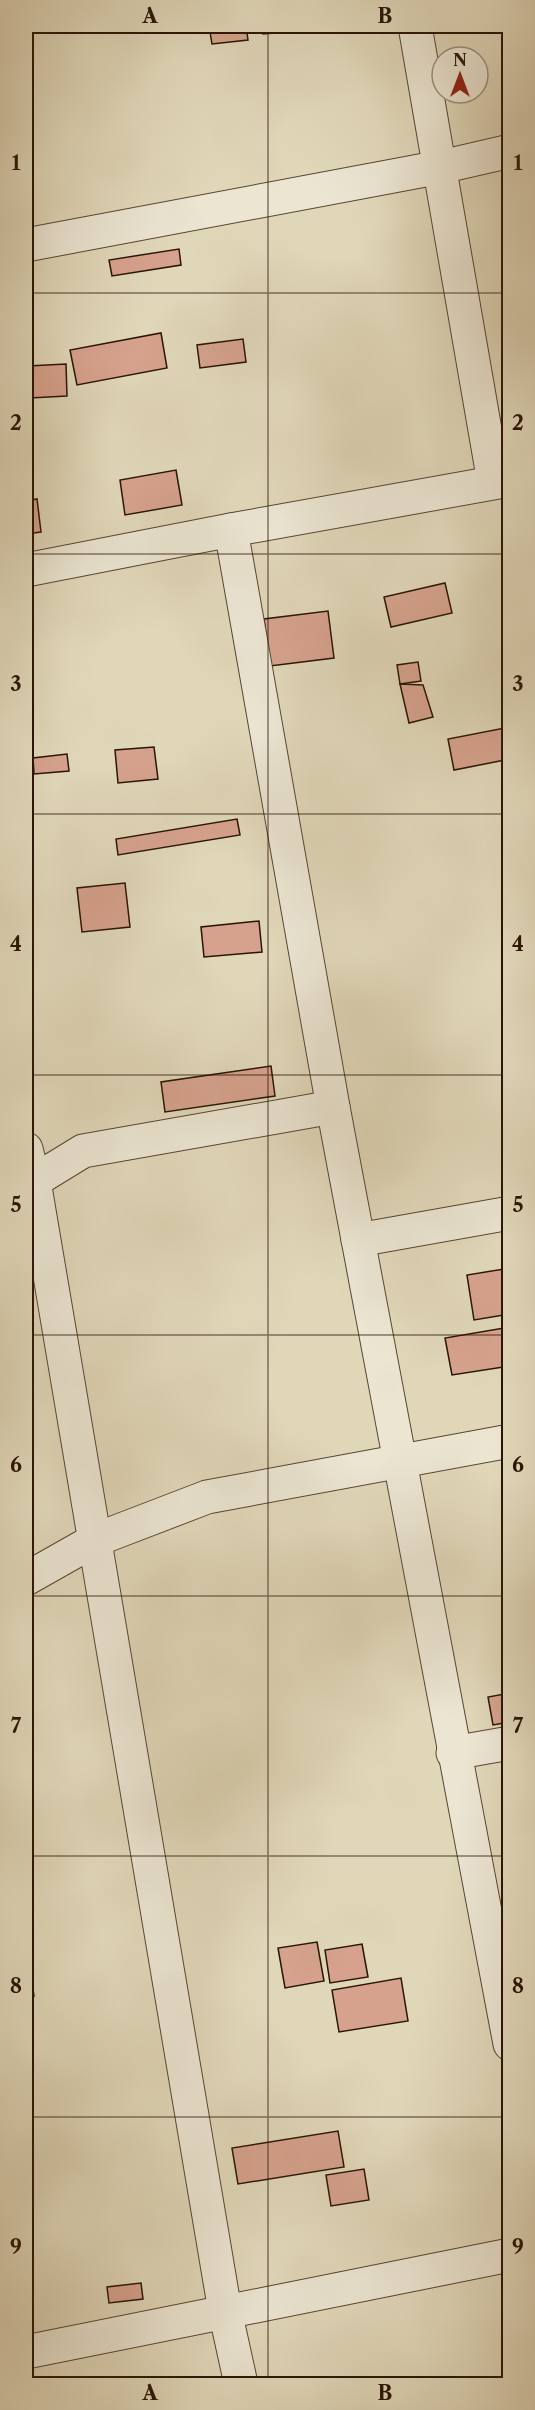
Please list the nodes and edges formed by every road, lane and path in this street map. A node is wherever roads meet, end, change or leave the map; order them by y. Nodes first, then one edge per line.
1 (415, 26) edge
2 (510, 151) edge
3 (441, 167) junction
4 (26, 245) edge
5 (502, 481) edge
6 (231, 530) junction
7 (26, 570) edge
8 (333, 1107) junction
9 (26, 1149) edge
10 (30, 1187) edge
11 (510, 1213) edge
12 (358, 1240) junction
13 (510, 1441) edge
14 (399, 1460) junction
15 (95, 1540) junction
16 (26, 1579) edge
17 (510, 1743) edge
18 (453, 1753) junction
19 (504, 1989) edge
20 (510, 2044) edge
21 (510, 2255) edge
22 (225, 2311) junction
23 (26, 2352) edge
24 (241, 2385) edge

1 - 3 street
2 - 3 street
3 - 4 street
3 - 5 street
5 - 6 street
6 - 7 street
6 - 8 street
8 - 10 street
8 - 12 street
9 - 10 street
10 - 15 street
11 - 12 street
12 - 14 street
13 - 14 street
14 - 15 street
14 - 18 street
15 - 16 street
15 - 22 street
17 - 18 street
18 - 19 street
19 - 20 street
21 - 22 street
22 - 23 street
22 - 24 street

